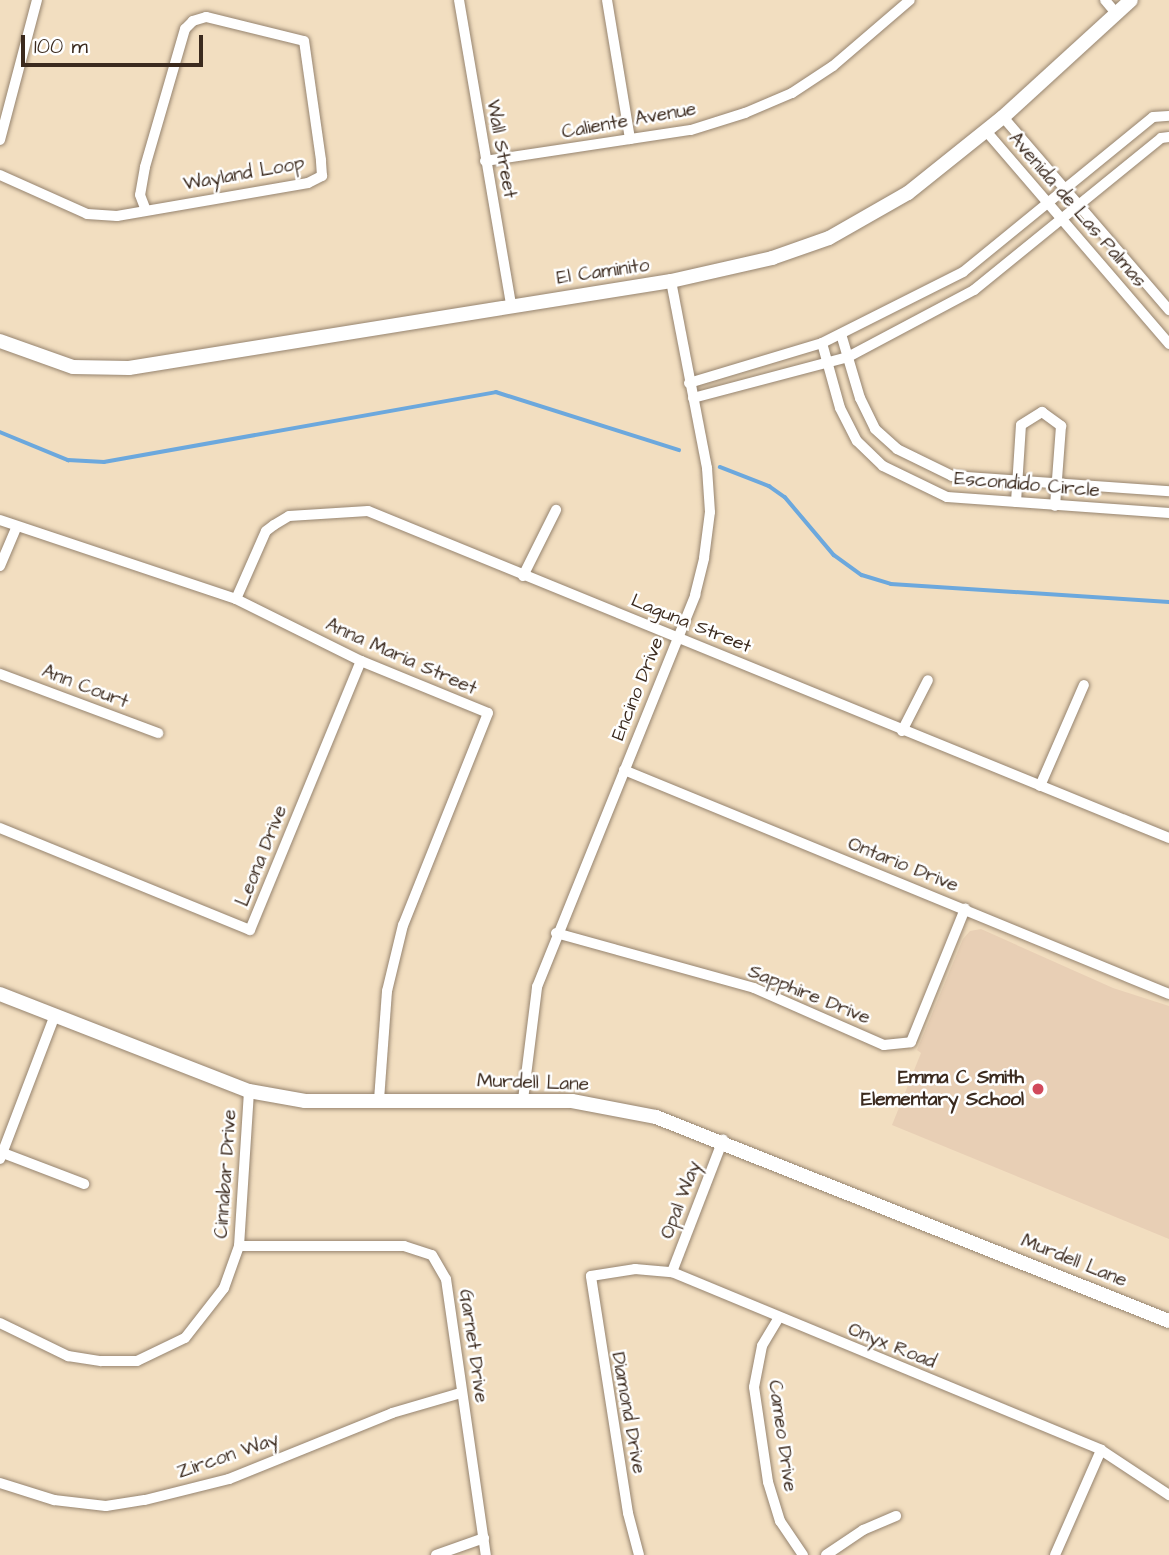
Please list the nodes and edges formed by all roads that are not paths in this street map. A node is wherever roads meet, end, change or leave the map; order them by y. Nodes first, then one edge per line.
1 (37, 0) edge
2 (459, 0) edge
3 (607, 0) edge
4 (910, 0) edge
5 (1105, 0) edge
6 (1131, 0) edge
7 (1116, 13) junction
8 (1169, 116) edge
9 (1003, 117) junction
10 (986, 131) junction
11 (1169, 138) edge
12 (630, 139) junction
13 (0, 140) edge
14 (485, 161) junction
15 (0, 175) edge
16 (1065, 190) junction
17 (1048, 204) junction
18 (1079, 206) junction
19 (145, 208) junction
20 (1062, 220) junction
21 (671, 281) junction
22 (511, 304) junction
23 (1169, 310) edge
24 (841, 334) junction
25 (0, 341) edge
26 (822, 343) junction
27 (1169, 344) edge
28 (848, 357) junction
29 (828, 363) junction
30 (689, 383) junction
31 (693, 398) junction
32 (1018, 480) junction
33 (1057, 485) junction
34 (1169, 491) edge
35 (1016, 502) junction
36 (1055, 506) junction
37 (556, 510) dead end
38 (1169, 513) edge
39 (0, 520) edge
40 (17, 526) junction
41 (0, 566) edge
42 (523, 576) junction
43 (236, 599) junction
44 (678, 637) junction
45 (361, 661) junction
46 (0, 674) edge
47 (928, 680) dead end
48 (1084, 685) dead end
49 (902, 731) junction
50 (158, 733) dead end
51 (624, 771) junction
52 (1040, 786) junction
53 (0, 828) edge
54 (1169, 838) edge
55 (965, 909) junction
56 (556, 933) junction
57 (0, 994) edge
58 (1169, 994) edge
59 (55, 1016) junction
60 (249, 1091) junction
61 (379, 1100) junction
62 (523, 1100) junction
63 (723, 1140) junction
64 (1, 1156) edge
65 (85, 1184) dead end
66 (239, 1246) junction
67 (672, 1272) junction
68 (591, 1276) joint
69 (778, 1319) junction
70 (1169, 1321) edge
71 (0, 1323) edge
72 (461, 1393) junction
73 (1101, 1450) junction
74 (0, 1483) edge
75 (1169, 1494) edge
76 (896, 1516) dead end
77 (484, 1538) junction
78 (436, 1555) edge
79 (486, 1555) edge
80 (639, 1555) edge
81 (803, 1555) edge
82 (826, 1555) edge
83 (1055, 1555) edge

1 - 13 street
2 - 14 street, Wall Street
3 - 12 street
4 - 12 street, Caliente Avenue
5 - 7 street
6 - 7 street, El Caminito
7 - 9 street, El Caminito
8 - 16 street
9 - 10 street, El Caminito
9 - 16 street, Avenida de Las Palmas
10 - 17 street, Avenida de Las Palmas
10 - 21 street, El Caminito
11 - 18 street
12 - 14 street, Caliente Avenue
14 - 22 street, Wall Street
15 - 19 street, Wayland Loop
16 - 17 street
16 - 18 street, Avenida de Las Palmas
17 - 20 street, Avenida de Las Palmas
17 - 24 street
18 - 20 street
18 - 23 street, Avenida de Las Palmas
19 - 19 street, Wayland Loop
20 - 27 street, Avenida de Las Palmas
20 - 28 street
21 - 22 street, El Caminito
21 - 30 street, Encino Drive
22 - 25 street, El Caminito
24 - 26 street
24 - 28 street, Escondido Circle
26 - 29 street, Escondido Circle
26 - 30 street
28 - 29 street
28 - 32 street, Escondido Circle
29 - 31 street
29 - 35 street, Escondido Circle
30 - 31 street, Encino Drive
31 - 44 street, Encino Drive
32 - 33 street, Escondido Circle
32 - 33 street
32 - 35 street
33 - 34 street, Escondido Circle
33 - 36 street
35 - 36 street, Escondido Circle
36 - 38 street, Escondido Circle
37 - 42 street
39 - 40 street, Anna Maria Street
40 - 41 street
40 - 43 street, Anna Maria Street
42 - 43 street, Laguna Street
42 - 44 street, Laguna Street
43 - 45 street, Anna Maria Street
44 - 49 street, Laguna Street
44 - 51 street, Encino Drive
45 - 53 street, Leona Drive
45 - 61 street, Anna Maria Street
46 - 50 street, Ann Court
47 - 49 street
48 - 52 street
49 - 52 street, Laguna Street
51 - 55 street, Ontario Drive
51 - 56 street, Encino Drive
52 - 54 street, Laguna Street
55 - 56 street, Sapphire Drive
55 - 58 street, Ontario Drive
56 - 62 street, Encino Drive
57 - 59 street, Murdell Lane
59 - 60 street, Murdell Lane
59 - 64 street
60 - 61 street, Murdell Lane
60 - 66 street, Cinnabar Drive
61 - 62 street, Murdell Lane
62 - 63 street, Murdell Lane
63 - 67 street, Opal Way
63 - 70 street, Murdell Lane
64 - 65 street
66 - 71 street, Cinnabar Drive
66 - 72 street, Garnet Drive
67 - 68 street, Onyx Road
67 - 69 street, Onyx Road
68 - 80 street, Diamond Drive
69 - 73 street, Onyx Road
69 - 81 street, Cameo Drive
72 - 74 street, Zircon Way
72 - 77 street, Garnet Drive
73 - 75 street, Onyx Road
73 - 83 street
76 - 82 street
77 - 78 street
77 - 79 street, Garnet Drive

